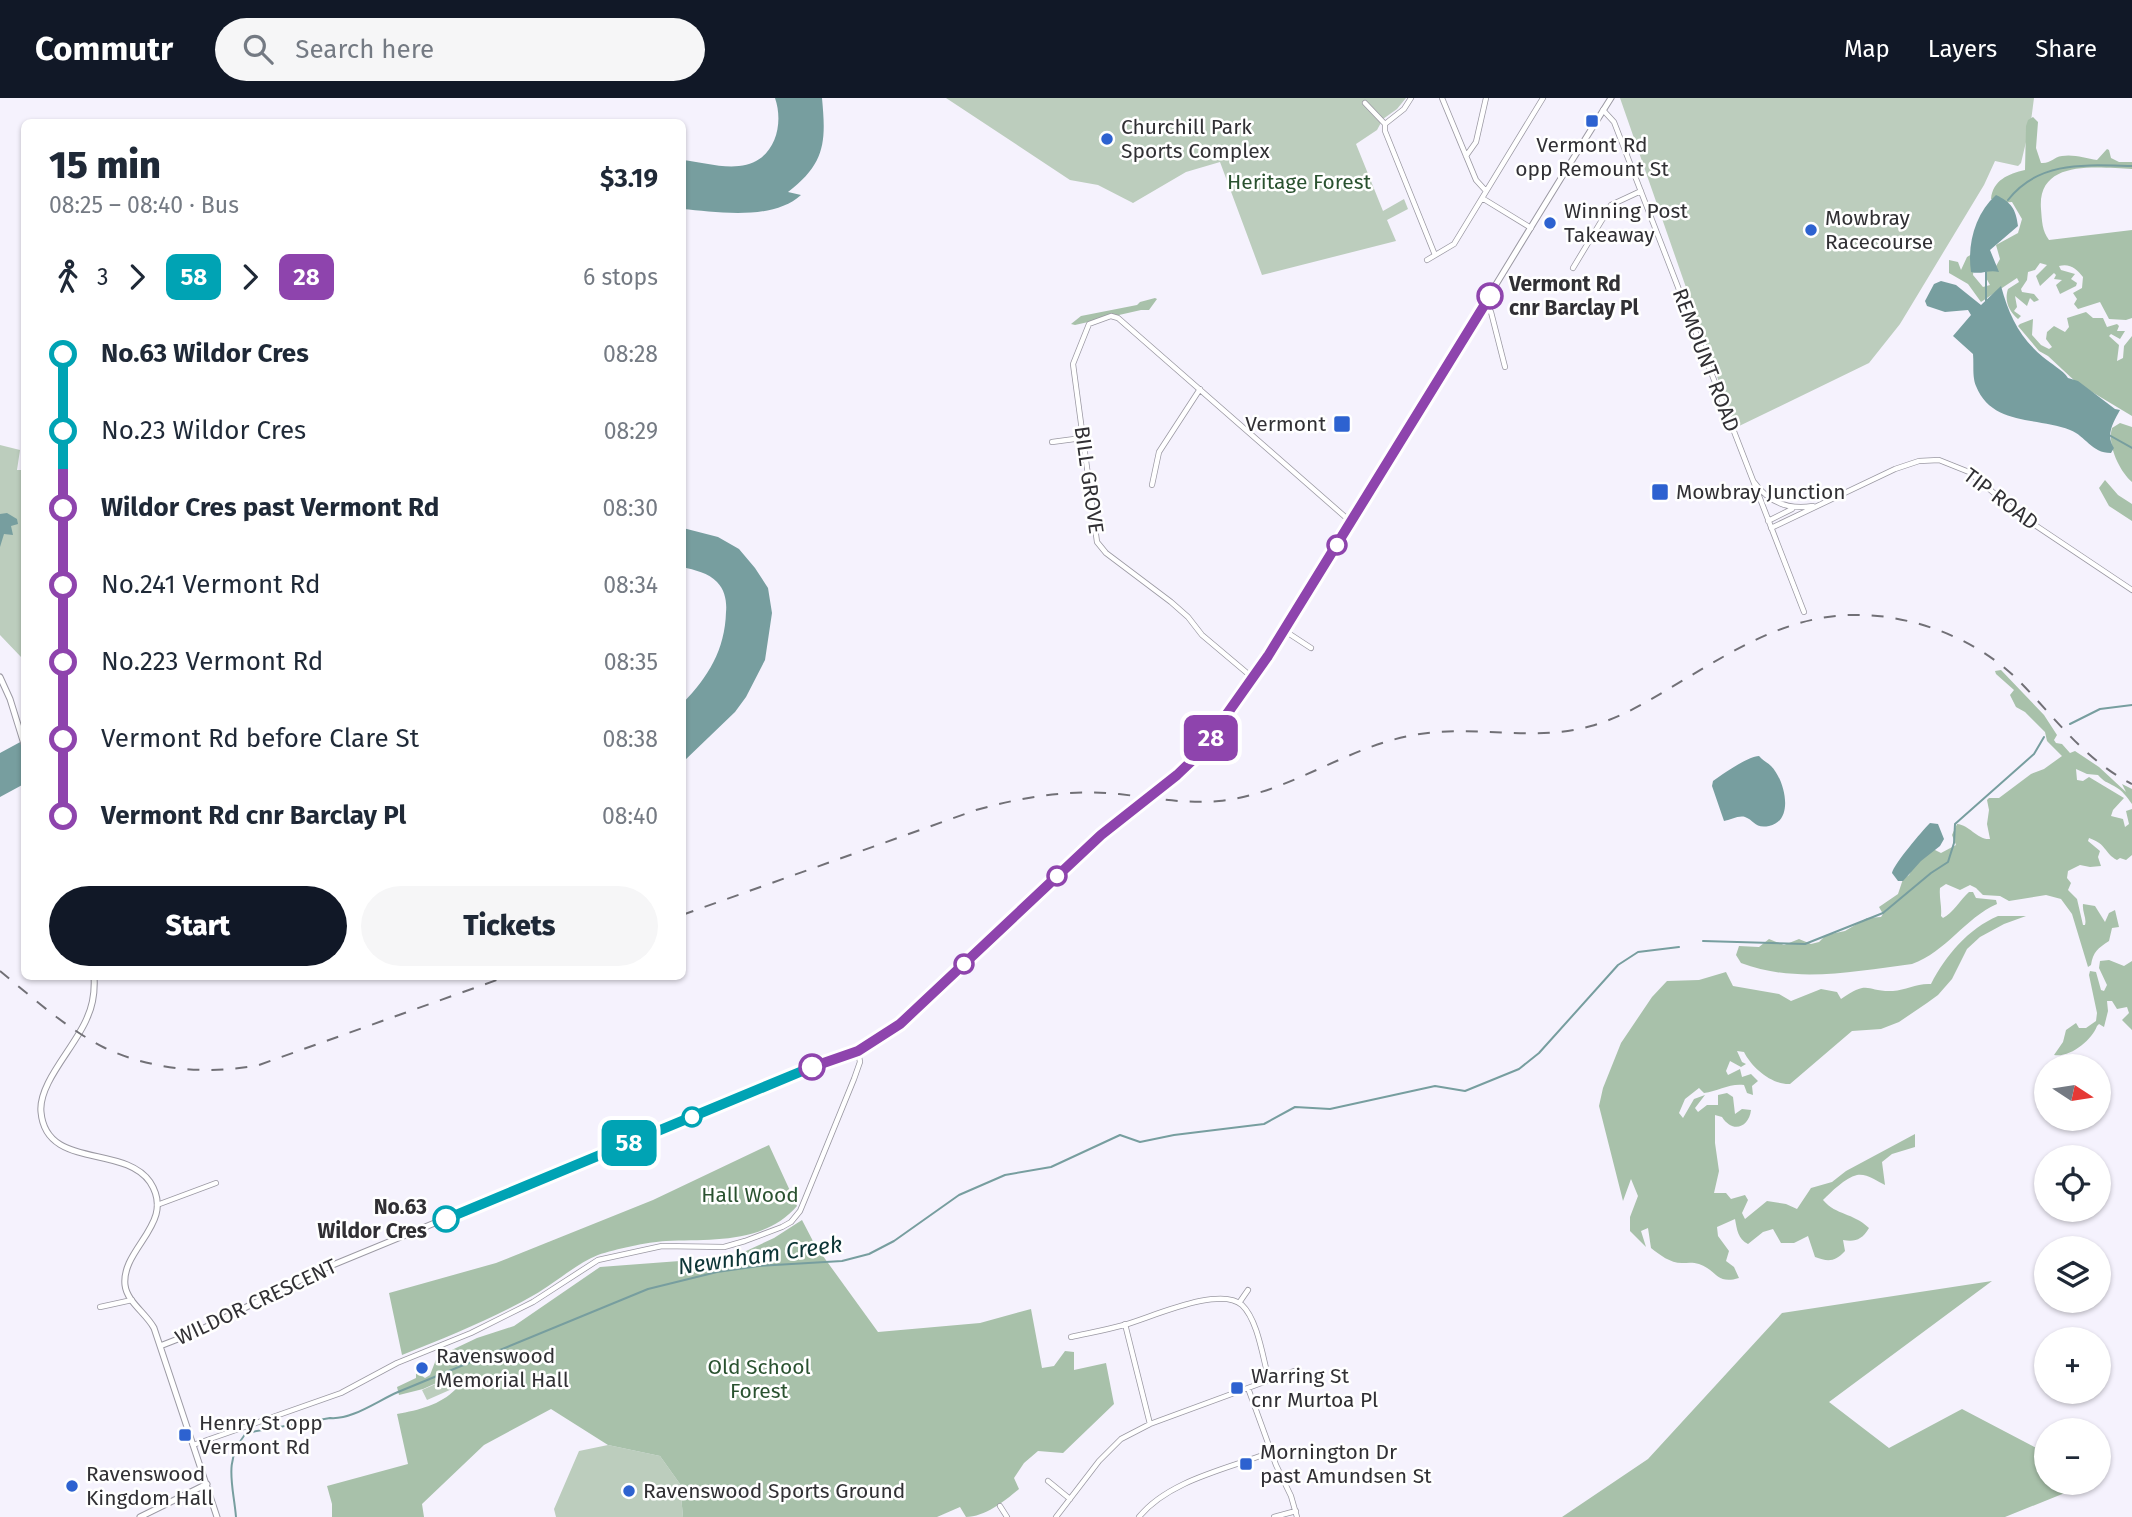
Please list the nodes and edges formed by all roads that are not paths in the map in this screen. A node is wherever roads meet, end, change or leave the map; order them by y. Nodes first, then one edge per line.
1 (1411, 98) edge
2 (1442, 98) edge
3 (1486, 98) edge
4 (1543, 98) edge
5 (1611, 98) edge
6 (1365, 103) dead end
7 (1603, 110) junction
8 (1385, 124) junction
9 (1466, 156) junction
10 (1486, 191) junction
11 (1641, 191) junction
12 (1482, 198) junction
13 (1531, 228) junction
14 (1436, 255) junction
15 (1427, 260) dead end
16 (1573, 268) dead end
17 (1486, 303) junction
18 (1505, 367) dead end
19 (1200, 389) junction
20 (1082, 438) junction
21 (1052, 442) dead end
22 (1751, 477) junction
23 (1152, 485) dead end
24 (1821, 504) junction
25 (1792, 509) junction
26 (1795, 517) junction
27 (1768, 521) junction
28 (1351, 522) junction
29 (1771, 528) junction
30 (2132, 590) edge
31 (1804, 612) dead end
32 (1284, 631) junction
33 (1311, 648) dead end
34 (0, 677) edge
35 (1254, 678) junction
36 (21, 734) edge
37 (94, 980) edge
38 (858, 1051) junction
39 (216, 1183) dead end
40 (157, 1206) junction
41 (1248, 1290) dead end
42 (132, 1300) junction
43 (1239, 1303) junction
44 (100, 1307) dead end
45 (1125, 1324) junction
46 (1071, 1337) dead end
47 (160, 1346) junction
48 (1294, 1371) dead end
49 (1269, 1380) junction
50 (1248, 1388) junction
51 (1150, 1424) junction
52 (193, 1445) junction
53 (1271, 1452) junction
54 (1048, 1481) dead end
55 (206, 1484) junction
56 (1070, 1499) junction
57 (1000, 1506) dead end
58 (1296, 1514) edge
59 (140, 1517) edge
60 (217, 1517) edge
61 (1007, 1517) edge
62 (1056, 1517) edge
63 (1139, 1517) edge
64 (1274, 1517) edge

1 - 8 street
2 - 9 street
3 - 9 street
4 - 10 street
5 - 7 street, WILDOR CRESCENT
6 - 8 street
7 - 11 street, REMOUNT ROAD
7 - 13 street, WILDOR CRESCENT
8 - 14 street
9 - 10 street
10 - 12 street
11 - 16 street
11 - 22 street, REMOUNT ROAD
12 - 13 street
12 - 14 street
13 - 17 street, WILDOR CRESCENT
14 - 15 street
17 - 18 street
17 - 28 street, WILDOR CRESCENT
19 - 20 street, BILL GROVE
19 - 23 street
19 - 28 street
20 - 21 street
20 - 35 street, BILL GROVE
22 - 25 street
22 - 27 street, REMOUNT ROAD
24 - 25 street, TIP ROAD
24 - 26 street, TIP ROAD
24 - 30 street, TIP ROAD
25 - 26 street
25 - 27 street, TIP ROAD
26 - 29 street, TIP ROAD
27 - 29 street, REMOUNT ROAD
28 - 32 street, WILDOR CRESCENT
29 - 31 street, REMOUNT ROAD
32 - 33 street
32 - 35 street, WILDOR CRESCENT
34 - 36 street
35 - 38 street, WILDOR CRESCENT, bridge
37 - 40 street
38 - 47 street, WILDOR CRESCENT
38 - 52 street
39 - 40 street
40 - 42 street
41 - 43 street
42 - 44 street
42 - 47 street
43 - 45 street
43 - 49 street
45 - 46 street
45 - 51 street
47 - 52 street
48 - 49 street
49 - 50 street
50 - 51 street
50 - 53 street
51 - 56 street
52 - 55 street
53 - 58 street
53 - 63 street
54 - 56 street
55 - 59 street
55 - 60 street
56 - 62 street
57 - 61 street
58 - 64 street

